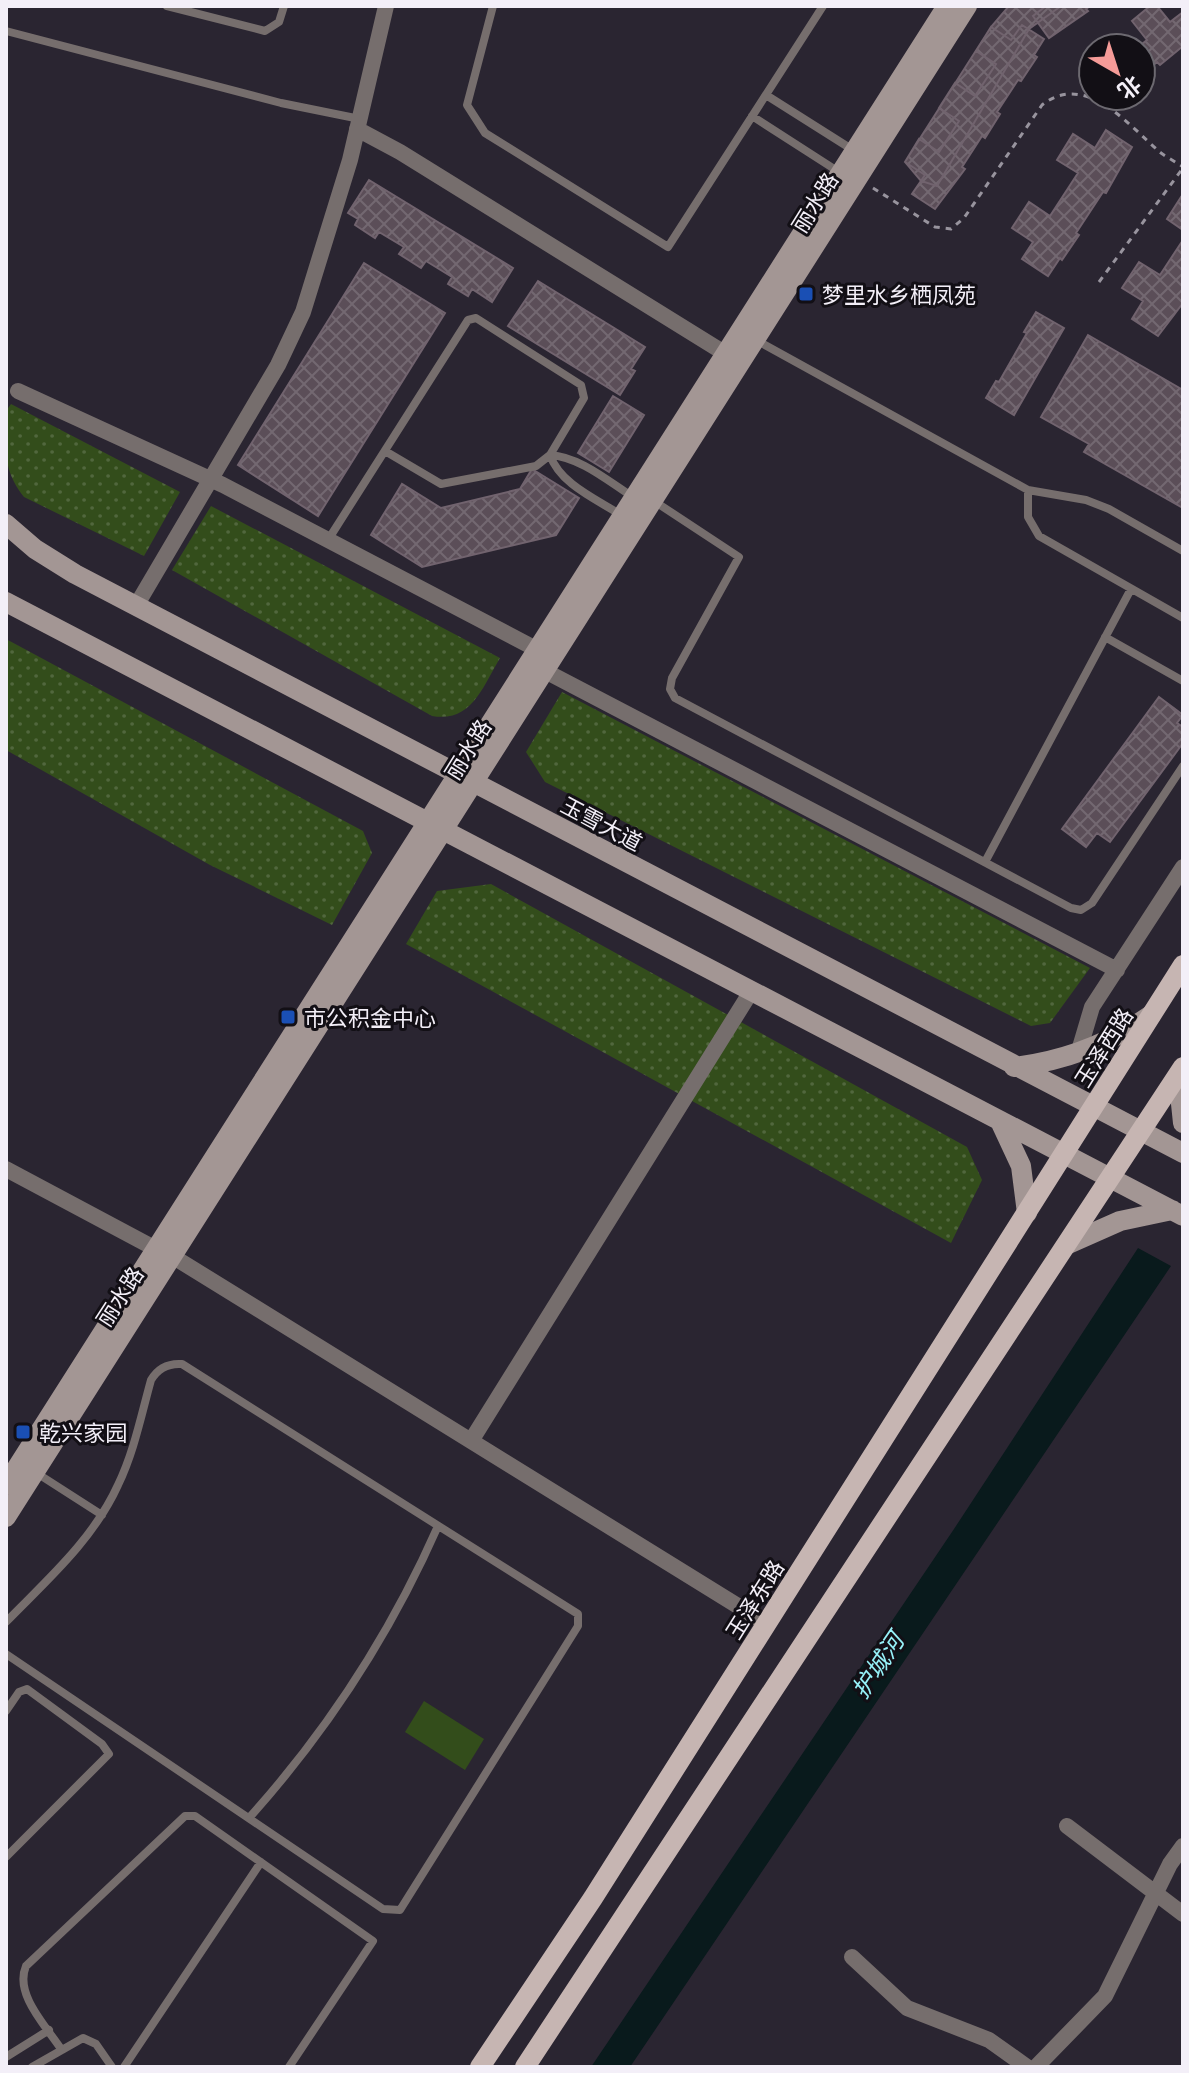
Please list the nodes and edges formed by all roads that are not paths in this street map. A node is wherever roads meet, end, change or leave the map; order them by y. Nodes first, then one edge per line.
1 (167, 6) edge
2 (284, 6) edge
3 (386, 6) edge
4 (493, 6) edge
5 (823, 6) edge
6 (947, 6) edge
7 (967, 6) edge
8 (6, 31) edge
9 (766, 95) junction
10 (752, 116) junction
11 (358, 124) junction
12 (855, 151) junction
13 (849, 175) junction
14 (755, 340) junction
15 (726, 354) junction
16 (18, 391) dead end
17 (385, 451) junction
18 (550, 455) junction
19 (210, 479) junction
20 (1028, 490) junction
21 (644, 499) junction
22 (623, 516) junction
23 (6, 524) edge
24 (328, 540) junction
25 (1183, 551) edge
26 (1131, 589) junction
27 (6, 602) edge
28 (136, 606) junction
29 (1183, 618) edge
30 (1105, 637) junction
31 (538, 650) junction
32 (545, 671) junction
33 (1183, 681) edge
34 (1183, 766) edge
35 (466, 779) junction
36 (436, 825) junction
37 (985, 862) junction
38 (1183, 867) edge
39 (1183, 965) edge
40 (1117, 970) junction
41 (752, 990) junction
42 (1151, 1015) junction
43 (1078, 1054) junction
44 (1014, 1067) junction
45 (1183, 1068) edge
46 (1094, 1108) junction
47 (1000, 1121) junction
48 (1183, 1123) edge
49 (1142, 1132) junction
50 (1183, 1153) edge
51 (1064, 1154) junction
52 (6, 1169) edge
53 (1112, 1179) junction
54 (1027, 1213) junction
55 (1178, 1213) edge
56 (1068, 1244) junction
57 (164, 1253) junction
58 (471, 1441) junction
59 (35, 1472) junction
60 (6, 1485) edge
61 (102, 1515) junction
62 (6, 1517) edge
63 (438, 1526) junction
64 (6, 1622) edge
65 (767, 1624) junction
66 (6, 1654) edge
67 (6, 1711) edge
68 (249, 1818) junction
69 (1067, 1826) dead end
70 (1183, 1846) edge
71 (6, 1857) edge
72 (261, 1862) junction
73 (1156, 1893) junction
74 (1183, 1914) edge
75 (852, 1957) dead end
76 (49, 2030) junction
77 (61, 2049) junction
78 (6, 2057) edge
79 (32, 2067) edge
80 (112, 2067) edge
81 (124, 2067) edge
82 (289, 2067) edge
83 (480, 2067) edge
84 (525, 2067) edge
85 (1027, 2067) edge
86 (1036, 2067) edge

1 - 2 lane
3 - 11 street
4 - 10 lane
5 - 9 lane
6 - 12 main road, 丽水路
7 - 13 main road, 丽水路
8 - 11 lane
9 - 10 lane
9 - 12 lane
10 - 13 lane
11 - 15 street
11 - 19 street
12 - 13 main road, 丽水路
13 - 14 main road, 丽水路
13 - 15 main road, 丽水路
14 - 20 lane
14 - 21 main road, 丽水路
15 - 21 main road, 丽水路
16 - 19 street
17 - 18 lane
17 - 18 lane
17 - 24 lane
18 - 21 lane
18 - 22 lane
19 - 24 street
19 - 28 street
20 - 25 lane
20 - 26 lane
21 - 22 main road, 丽水路
21 - 32 main road, 丽水路
21 - 37 lane
22 - 31 main road, 丽水路
23 - 28 main road, 玉雪大道
24 - 31 street
26 - 29 lane
26 - 30 lane
27 - 36 main road
28 - 35 main road, 玉雪大道
30 - 33 lane
30 - 37 lane
31 - 35 main road, 丽水路
32 - 35 main road, 丽水路
32 - 40 street
34 - 37 lane
35 - 36 main road, 丽水路
35 - 44 main road, 玉雪大道
36 - 41 main road
36 - 57 main road, 丽水路
38 - 40 street
39 - 42 main road, 玉泽西路
40 - 43 street
41 - 47 main road
41 - 58 street
42 - 43 main road
42 - 46 main road, 玉泽西路
43 - 44 main road
44 - 46 main road, 玉雪大道
45 - 48 main road
45 - 49 main road
46 - 49 main road, 玉雪大道
46 - 51 main road, 玉泽西路
47 - 51 main road
47 - 54 main road
49 - 50 main road, 玉雪大道
49 - 53 main road
51 - 53 main road
51 - 54 main road, 玉泽东路
52 - 57 street
53 - 55 main road
53 - 56 main road
54 - 65 main road, 玉泽东路
55 - 56 main road
56 - 84 main road
57 - 58 street
57 - 59 main road, 丽水路
57 - 60 main road, 丽水路
58 - 65 street
59 - 61 lane
59 - 62 main road, 丽水路
61 - 63 lane
61 - 64 lane
63 - 68 lane
63 - 68 lane
65 - 83 main road, 玉泽东路
66 - 68 lane
67 - 71 lane
69 - 73 street
70 - 73 street
72 - 76 lane
72 - 81 lane
72 - 82 lane
73 - 74 street
73 - 86 street
75 - 85 street
76 - 77 lane
76 - 78 lane
77 - 79 lane
77 - 80 lane

